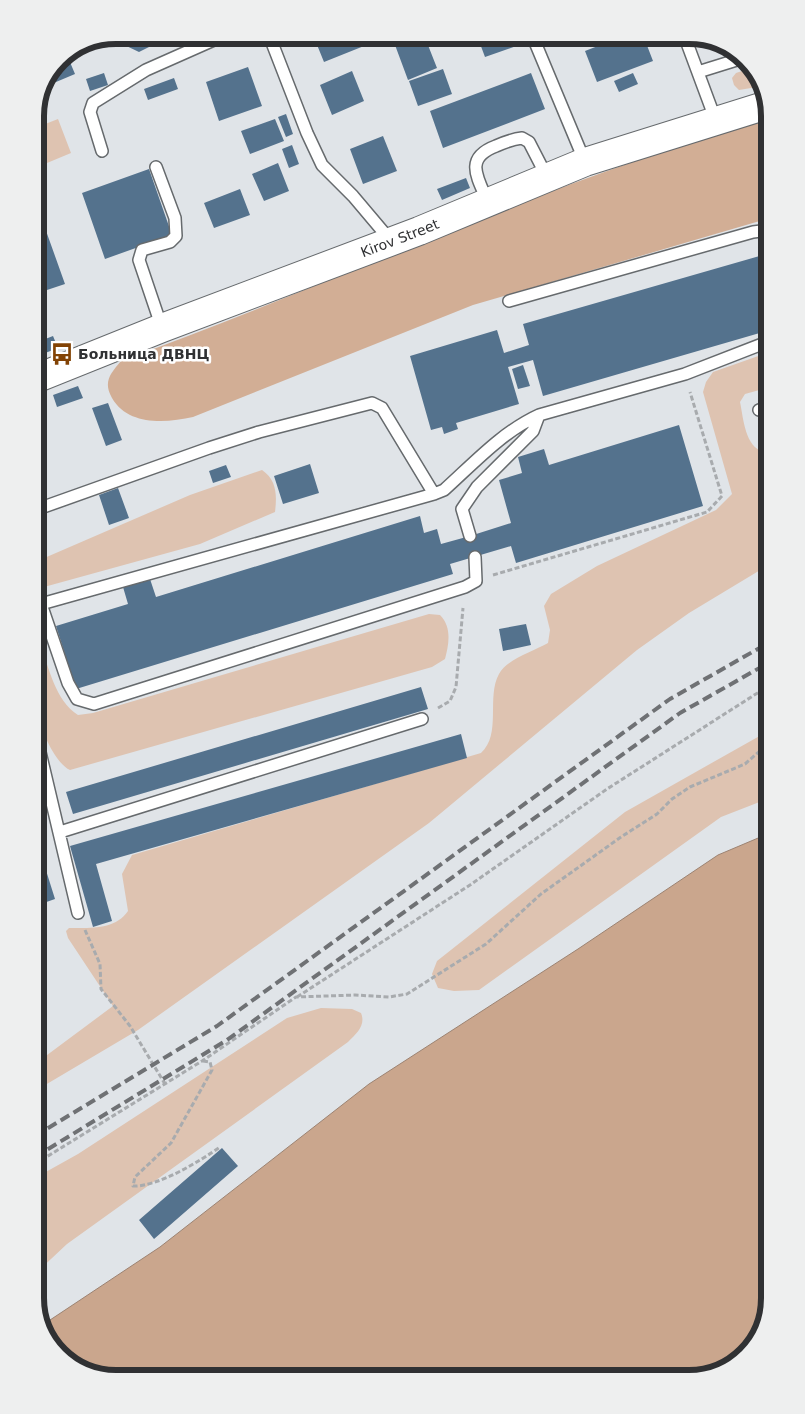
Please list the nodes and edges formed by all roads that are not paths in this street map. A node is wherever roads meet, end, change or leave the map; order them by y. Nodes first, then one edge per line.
1 (205, 44) edge
2 (273, 44) edge
3 (536, 44) edge
4 (688, 44) edge
5 (735, 60) edge
6 (698, 72) junction
7 (760, 107) edge
8 (716, 121) junction
9 (102, 151) dead end
10 (585, 162) junction
11 (156, 167) dead end
12 (547, 176) junction
13 (488, 202) junction
14 (761, 231) edge
15 (391, 241) junction
16 (509, 301) dead end
17 (162, 328) junction
18 (761, 344) edge
19 (44, 375) edge
20 (539, 415) junction
21 (434, 494) junction
22 (44, 507) edge
23 (470, 536) dead end
24 (475, 557) dead end
25 (44, 598) edge
26 (44, 617) edge
27 (422, 719) road end
28 (44, 767) edge
29 (60, 832) junction
30 (78, 913) road end

1 - 9 lane
2 - 15 lane
3 - 10 lane
4 - 6 lane
5 - 6 lane
6 - 8 lane
7 - 8 street, Kirov Street
8 - 10 street, Kirov Street
10 - 12 street, Kirov Street
11 - 17 lane
12 - 13 street, Kirov Street
12 - 13 lane
13 - 15 street, Kirov Street
14 - 16 lane
15 - 17 street, Kirov Street
17 - 19 street, Kirov Street
18 - 20 lane
20 - 21 lane
20 - 23 lane
21 - 22 lane
21 - 25 lane
24 - 26 lane
27 - 29 lane
28 - 29 lane
29 - 30 lane

